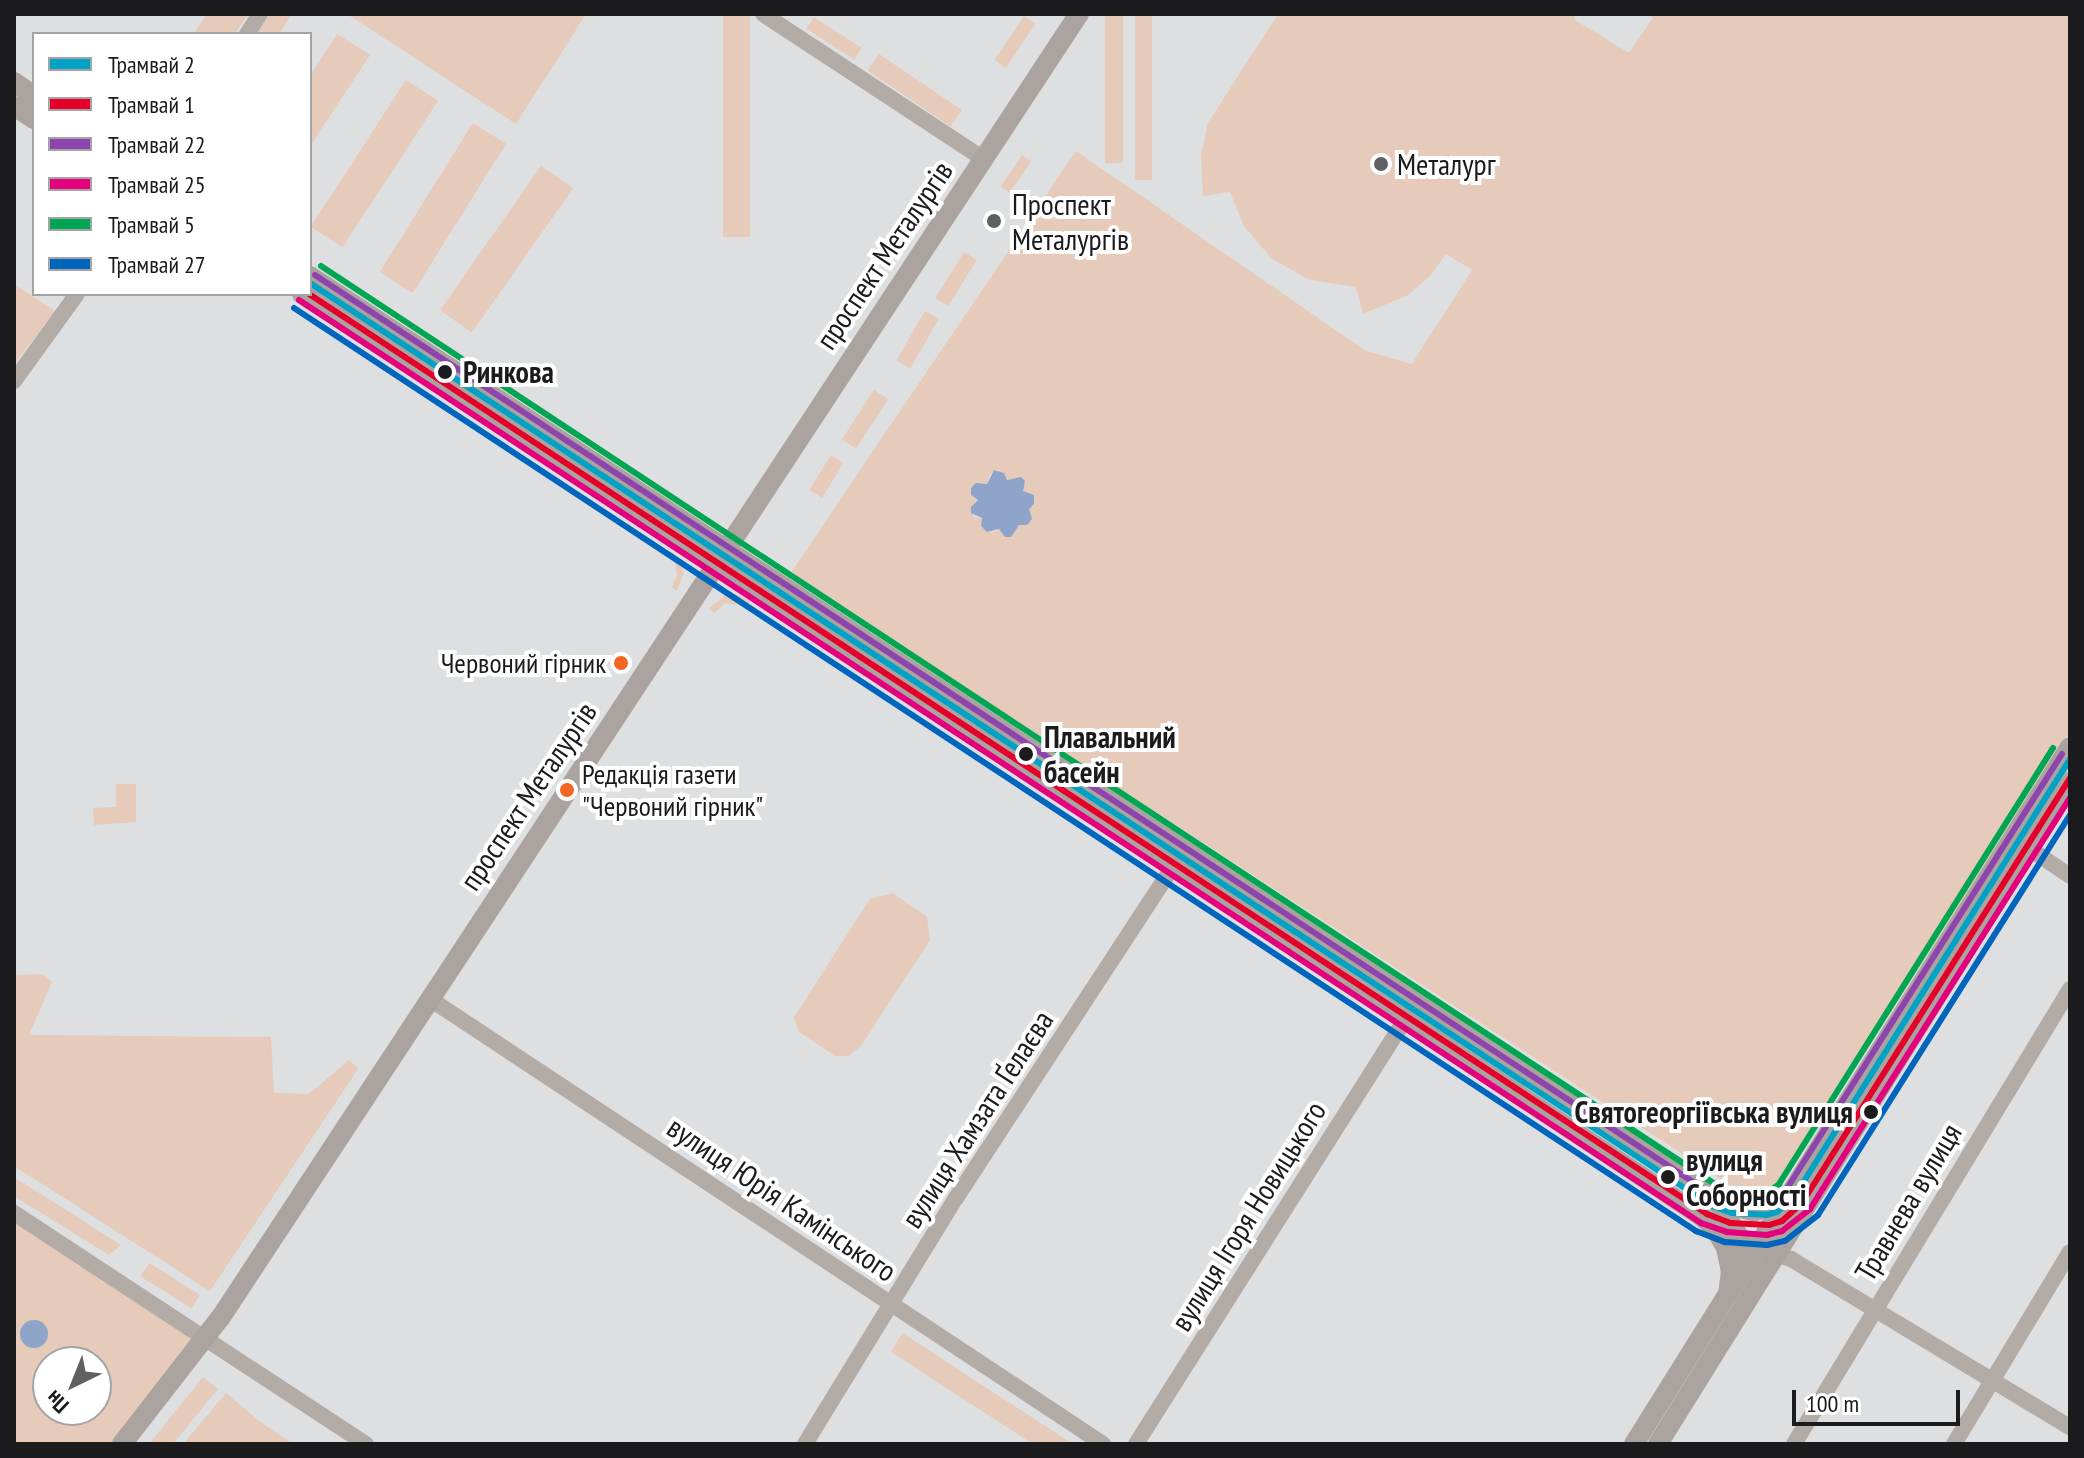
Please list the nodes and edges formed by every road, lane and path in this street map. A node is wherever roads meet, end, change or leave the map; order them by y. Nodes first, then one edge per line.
1 (260, 14) edge
2 (763, 14) edge
3 (1079, 14) edge
4 (248, 32) edge
5 (14, 82) edge
6 (32, 95) edge
7 (14, 106) edge
8 (32, 118) edge
9 (984, 159) junction
10 (312, 277) edge
11 (76, 296) edge
12 (305, 296) edge
13 (14, 381) edge
14 (721, 556) junction
15 (2070, 747) edge
16 (2070, 782) edge
17 (2021, 843) junction
18 (1173, 867) junction
19 (2070, 876) edge
20 (2070, 989) edge
21 (430, 999) junction
22 (1406, 1018) junction
23 (1712, 1197) junction
24 (1794, 1203) junction
25 (14, 1213) edge
26 (1700, 1215) junction
27 (1735, 1227) junction
28 (1768, 1227) junction
29 (2070, 1252) edge
30 (1774, 1254) junction
31 (1747, 1262) junction
32 (1736, 1299) junction
33 (892, 1306) junction
34 (1876, 1309) junction
35 (206, 1338) junction
36 (1993, 1381) junction
37 (2070, 1427) edge
38 (122, 1444) edge
39 (366, 1444) edge
40 (805, 1444) edge
41 (1103, 1444) edge
42 (1136, 1444) edge
43 (1634, 1444) edge
44 (1658, 1444) edge
45 (1794, 1444) edge
46 (1954, 1444) edge

1 - 4 street
2 - 9 street
3 - 9 main road, проспект Металургів
5 - 6 main road
7 - 8 main road
9 - 14 main road, проспект Металургів
10 - 14 main road
11 - 13 street
12 - 14 main road
14 - 18 main road
14 - 21 main road, проспект Металургів
14 - 23 main road
15 - 17 main road
16 - 17 main road
17 - 19 street
17 - 24 main road
18 - 22 main road
18 - 33 street, вулиця Хамзата Ґелаєва
20 - 34 street, Травнева вулиця
21 - 33 street, вулиця Юрія Камінського
21 - 35 main road, проспект Металургів
22 - 26 main road
22 - 42 street, вулиця Ігоря Новицького
23 - 24 main road
23 - 27 main road
24 - 28 main road
24 - 30 main road
25 - 35 street
26 - 27 main road
26 - 32 main road
27 - 28 main road
27 - 31 main road
28 - 31 main road
29 - 36 street
30 - 32 main road
30 - 34 street
31 - 32 main road
32 - 43 main road
32 - 44 main road
33 - 40 street, вулиця Хамзата Ґелаєва
33 - 41 street, вулиця Юрія Камінського
34 - 36 street
34 - 45 street, Травнева вулиця
35 - 38 main road, проспект Металургів
35 - 39 street
36 - 37 street
36 - 46 street

